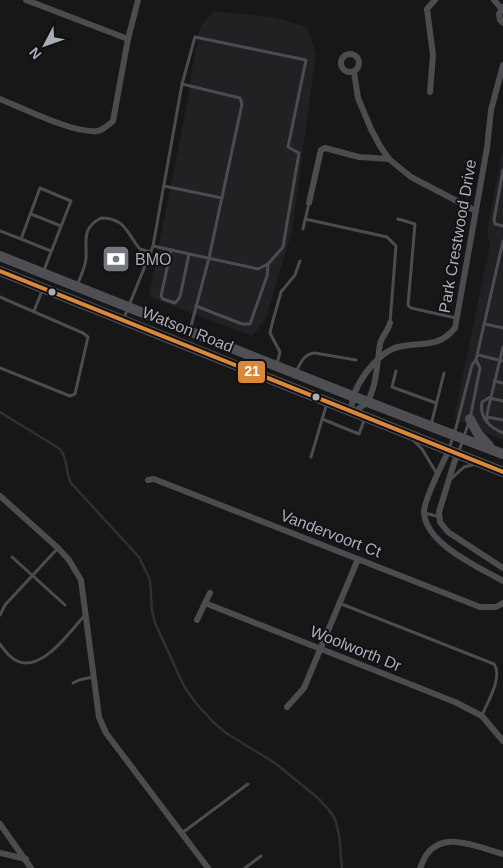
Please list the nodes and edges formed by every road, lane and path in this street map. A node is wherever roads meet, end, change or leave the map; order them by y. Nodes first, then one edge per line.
1 (26, 0) edge
2 (138, 0) edge
3 (435, 0) edge
4 (494, 0) edge
5 (502, 8) edge
6 (503, 22) edge
7 (128, 39) junction
8 (503, 66) edge
9 (354, 72) dead end
10 (182, 84) junction
11 (430, 92) dead end
12 (0, 99) edge
13 (389, 159) junction
14 (503, 170) edge
15 (164, 186) junction
16 (222, 198) junction
17 (309, 203) joint
18 (476, 211) junction
19 (31, 214) junction
20 (305, 219) junction
21 (398, 219) dead end
22 (61, 226) junction
23 (503, 226) edge
24 (303, 229) dead end
25 (0, 231) edge
26 (21, 239) junction
27 (503, 240) edge
28 (153, 246) junction
29 (171, 250) junction
30 (51, 251) junction
31 (151, 252) junction
32 (189, 254) junction
33 (0, 256) edge
34 (209, 258) junction
35 (300, 261) dead end
36 (268, 264) junction
37 (0, 271) edge
38 (43, 273) junction
39 (76, 286) junction
40 (43, 288) junction
41 (0, 297) edge
42 (196, 306) junction
43 (129, 307) junction
44 (34, 311) junction
45 (456, 318) junction
46 (123, 320) junction
47 (390, 324) joint
48 (484, 324) junction
49 (503, 328) edge
50 (190, 331) junction
51 (503, 347) edge
52 (478, 355) junction
53 (379, 358) junction
54 (356, 360) dead end
55 (476, 360) junction
56 (501, 361) edge
57 (276, 365) junction
58 (0, 368) edge
59 (396, 371) dead end
60 (296, 373) junction
61 (444, 373) dead end
62 (494, 381) junction
63 (503, 383) edge
64 (352, 396) junction
65 (490, 398) junction
66 (503, 401) edge
67 (328, 402) junction
68 (367, 402) junction
69 (436, 403) junction
70 (352, 412) junction
71 (366, 418) junction
72 (470, 419) junction
73 (487, 419) junction
74 (322, 420) junction
75 (503, 420) edge
76 (431, 426) junction
77 (503, 433) edge
78 (408, 434) junction
79 (459, 437) junction
80 (453, 452) junction
81 (498, 452) edge
82 (311, 457) dead end
83 (480, 462) junction
84 (503, 472) edge
85 (438, 475) junction
86 (148, 480) dead end
87 (449, 480) junction
88 (0, 496) edge
89 (424, 512) junction
90 (440, 517) junction
91 (58, 548) junction
92 (12, 558) dead end
93 (358, 559) junction
94 (503, 568) edge
95 (32, 576) junction
96 (503, 581) edge
97 (210, 593) dead end
98 (205, 603) junction
99 (339, 603) junction
100 (503, 603) edge
101 (65, 606) dead end
102 (86, 614) junction
103 (0, 615) edge
104 (198, 620) dead end
105 (0, 644) edge
106 (321, 648) junction
107 (94, 677) junction
108 (73, 683) dead end
109 (287, 707) dead end
110 (482, 716) junction
111 (503, 742) edge
112 (248, 784) dead end
113 (0, 824) edge
114 (182, 833) junction
115 (0, 853) edge
116 (503, 854) edge
117 (261, 856) dead end
118 (26, 859) junction
119 (32, 868) edge
120 (208, 868) edge
121 (245, 868) edge
122 (420, 868) edge

1 - 7 street
2 - 7 street
3 - 11 street
4 - 5 street
5 - 6 street
7 - 12 street
8 - 18 street, Park Crestwood Drive
9 - 13 street
10 - 15 lane
10 - 16 lane
10 - 36 lane
13 - 17 street
13 - 18 street
14 - 23 lane
15 - 16 lane
15 - 28 lane
16 - 34 lane
17 - 20 lane
18 - 45 street, Park Crestwood Drive
19 - 22 lane
19 - 22 lane
19 - 26 lane
20 - 24 lane
20 - 47 lane
21 - 45 lane
22 - 30 lane
25 - 26 lane
26 - 30 lane
27 - 48 lane
28 - 29 lane
28 - 31 lane
29 - 32 lane
29 - 32 lane
30 - 38 lane
31 - 39 lane
31 - 43 lane
32 - 34 lane
33 - 38 main road, Watson Road
34 - 36 lane
34 - 42 lane
35 - 57 lane
36 - 42 lane
37 - 40 main road, Watson Road
38 - 39 main road, Watson Road
39 - 43 main road, Watson Road
40 - 44 lane
40 - 46 main road, Watson Road
41 - 44 lane
42 - 50 lane
43 - 46 lane
43 - 50 main road, Watson Road
44 - 58 lane
45 - 53 street, Park Crestwood Drive
46 - 67 main road, Watson Road
47 - 53 street
48 - 49 lane
48 - 52 lane
50 - 57 main road, Watson Road
51 - 56 lane
52 - 55 lane
52 - 56 lane
53 - 64 street, Park Crestwood Drive
53 - 68 street
54 - 60 lane
55 - 72 lane
55 - 79 lane
56 - 62 lane
57 - 60 main road, Watson Road
59 - 69 lane
60 - 64 main road, Watson Road
61 - 69 lane
62 - 63 lane
62 - 65 lane
64 - 68 main road, Watson Road
64 - 70 street
65 - 66 lane
65 - 73 lane
65 - 73 lane
67 - 70 main road, Watson Road
67 - 74 lane
68 - 70 street
68 - 76 main road, Watson Road
69 - 76 lane
70 - 71 main road, Watson Road
71 - 74 lane
71 - 78 main road, Watson Road
72 - 79 lane
72 - 81 main road
73 - 75 lane
73 - 77 lane
74 - 82 lane
76 - 79 main road, Watson Road
78 - 80 main road, Watson Road
78 - 85 lane
79 - 80 lane
79 - 80 lane
79 - 81 main road, Watson Road
80 - 83 main road, Watson Road
80 - 85 street
80 - 87 street
83 - 84 main road, Watson Road
83 - 87 lane
85 - 89 street
86 - 93 street, Vandervoort Ct
87 - 90 street
88 - 91 street
89 - 90 lane
89 - 96 street
90 - 94 street
91 - 95 lane
91 - 102 street
92 - 95 lane
93 - 99 street
93 - 100 street, Vandervoort Ct
95 - 101 lane
95 - 103 lane
97 - 98 street
98 - 104 street
98 - 106 street, Woolworth Dr
99 - 106 street
99 - 110 lane
102 - 105 lane
102 - 107 street
106 - 109 street
106 - 110 street, Woolworth Dr
107 - 108 lane
107 - 114 street
110 - 111 street, Woolworth Dr
112 - 114 lane
113 - 118 street
114 - 120 street
115 - 118 street
116 - 122 street
117 - 121 lane
118 - 119 street

